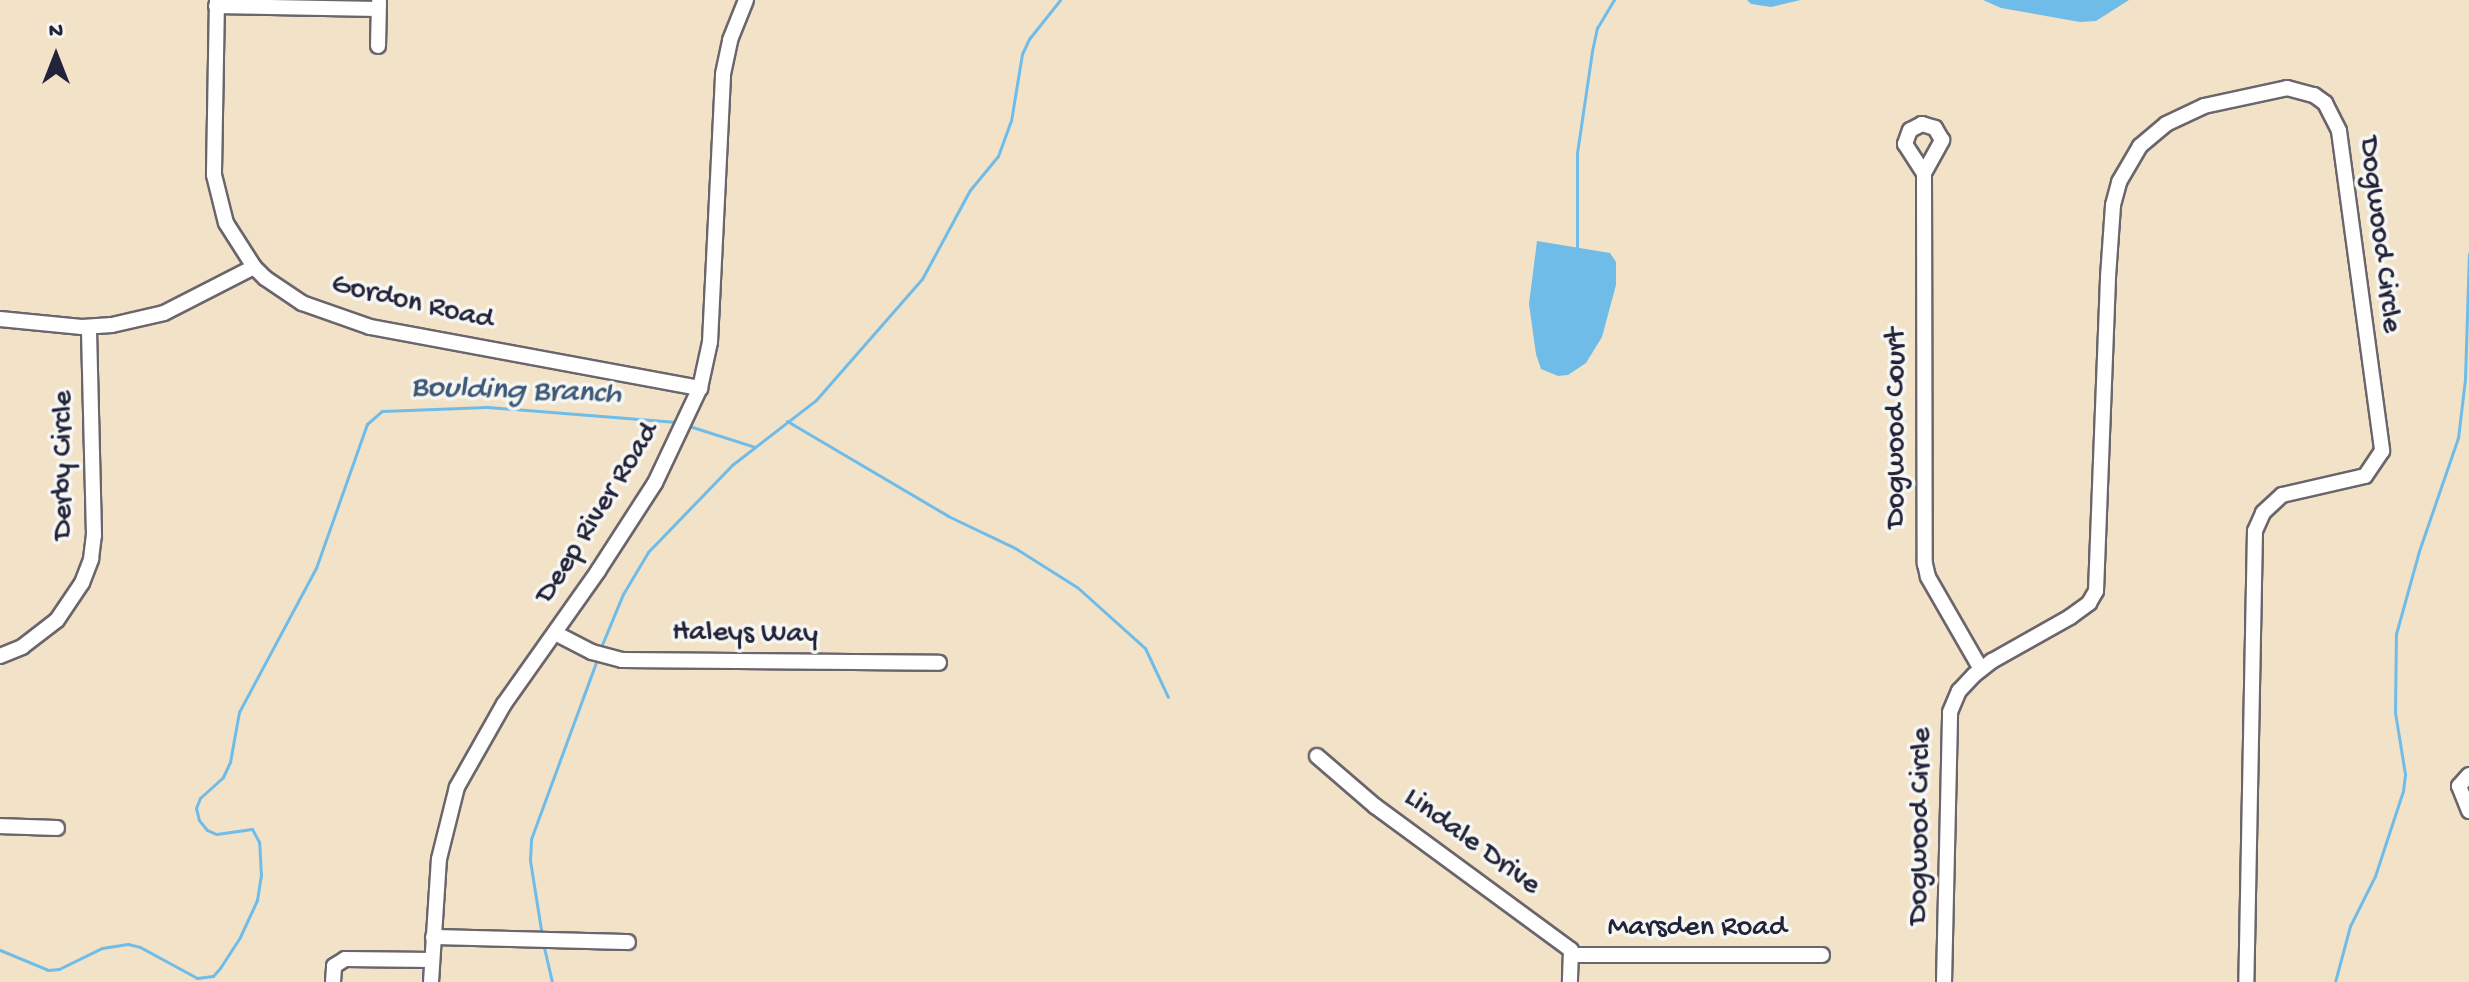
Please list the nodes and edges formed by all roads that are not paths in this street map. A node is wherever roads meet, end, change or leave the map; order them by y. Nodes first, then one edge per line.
1 (746, 0) edge
2 (216, 3) edge
3 (378, 5) edge
4 (378, 46) dead end
5 (1924, 173) dead end
6 (254, 267) junction
7 (0, 319) edge
8 (89, 327) junction
9 (700, 388) junction
10 (555, 633) junction
11 (0, 656) edge
12 (939, 663) dead end
13 (1981, 669) junction
14 (1317, 756) dead end
15 (2469, 775) edge
16 (2469, 811) edge
17 (0, 826) edge
18 (57, 828) dead end
19 (433, 937) junction
20 (628, 942) dead end
21 (1571, 955) junction
22 (1822, 955) dead end
23 (432, 960) junction
24 (333, 982) edge
25 (431, 982) edge
26 (1570, 982) edge
27 (1944, 982) edge
28 (2246, 982) edge

1 - 9 street, Deep River Road
2 - 3 street
2 - 6 street, Gordon Road
3 - 4 street
5 - 13 street, Dogwood Court
6 - 8 street
6 - 9 street, Gordon Road
7 - 8 street
8 - 11 street, Derby Circle
9 - 10 street, Deep River Road
10 - 12 street, Haleys Way
10 - 19 street, Deep River Road
13 - 27 street, Dogwood Circle
13 - 28 street, Dogwood Circle
14 - 21 street, Lindale Drive
15 - 16 street
17 - 18 street
19 - 20 street
19 - 23 street, Deep River Road
21 - 22 street, Marsden Road
21 - 26 street
23 - 24 street
23 - 25 street, Deep River Road

